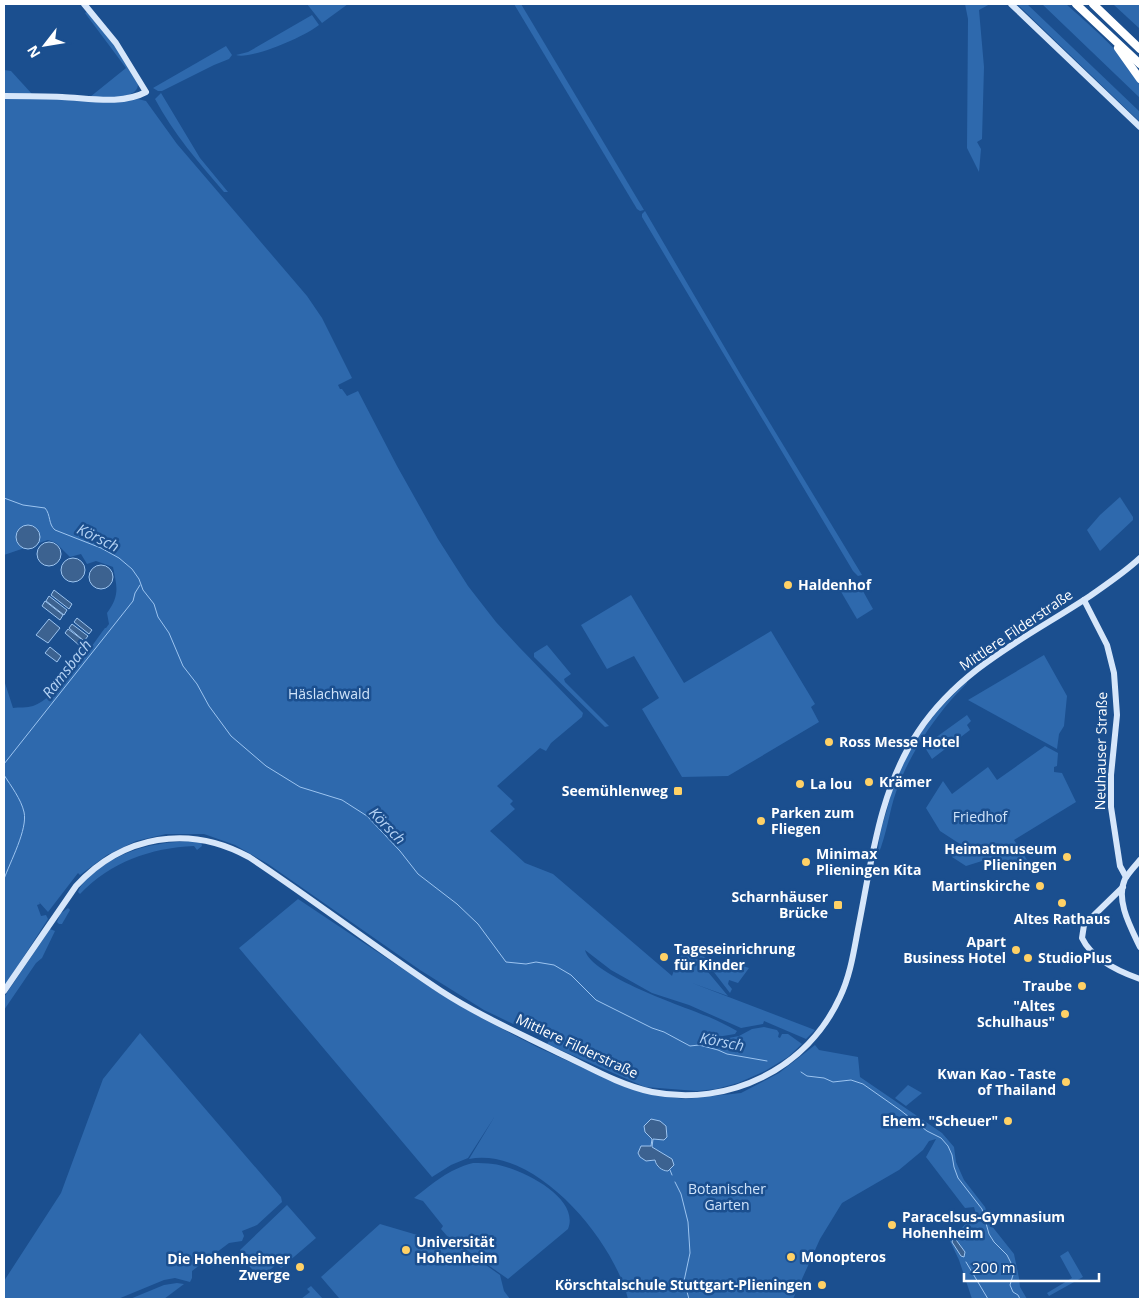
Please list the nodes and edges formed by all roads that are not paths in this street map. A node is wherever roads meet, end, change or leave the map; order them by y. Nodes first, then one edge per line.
1 (84, 4) edge
2 (1012, 4) edge
3 (1076, 4) edge
4 (1093, 4) edge
5 (1112, 38) junction
6 (1140, 48) edge
7 (1140, 64) edge
8 (1140, 79) edge
9 (4, 96) edge
10 (1140, 127) edge
11 (1140, 558) edge
12 (1084, 600) junction
13 (1140, 860) edge
14 (1126, 877) junction
15 (1119, 896) junction
16 (1140, 947) edge
17 (1140, 979) edge
18 (4, 991) edge

1 - 9 main road
2 - 10 main road
3 - 5 highway
4 - 6 highway
5 - 7 highway
5 - 8 highway
11 - 12 main road, Mittlere Filderstraße
12 - 14 main road, Neuhauser Straße
12 - 18 main road, Mittlere Filderstraße
13 - 14 main road
14 - 15 main road
15 - 16 main road
15 - 17 main road

